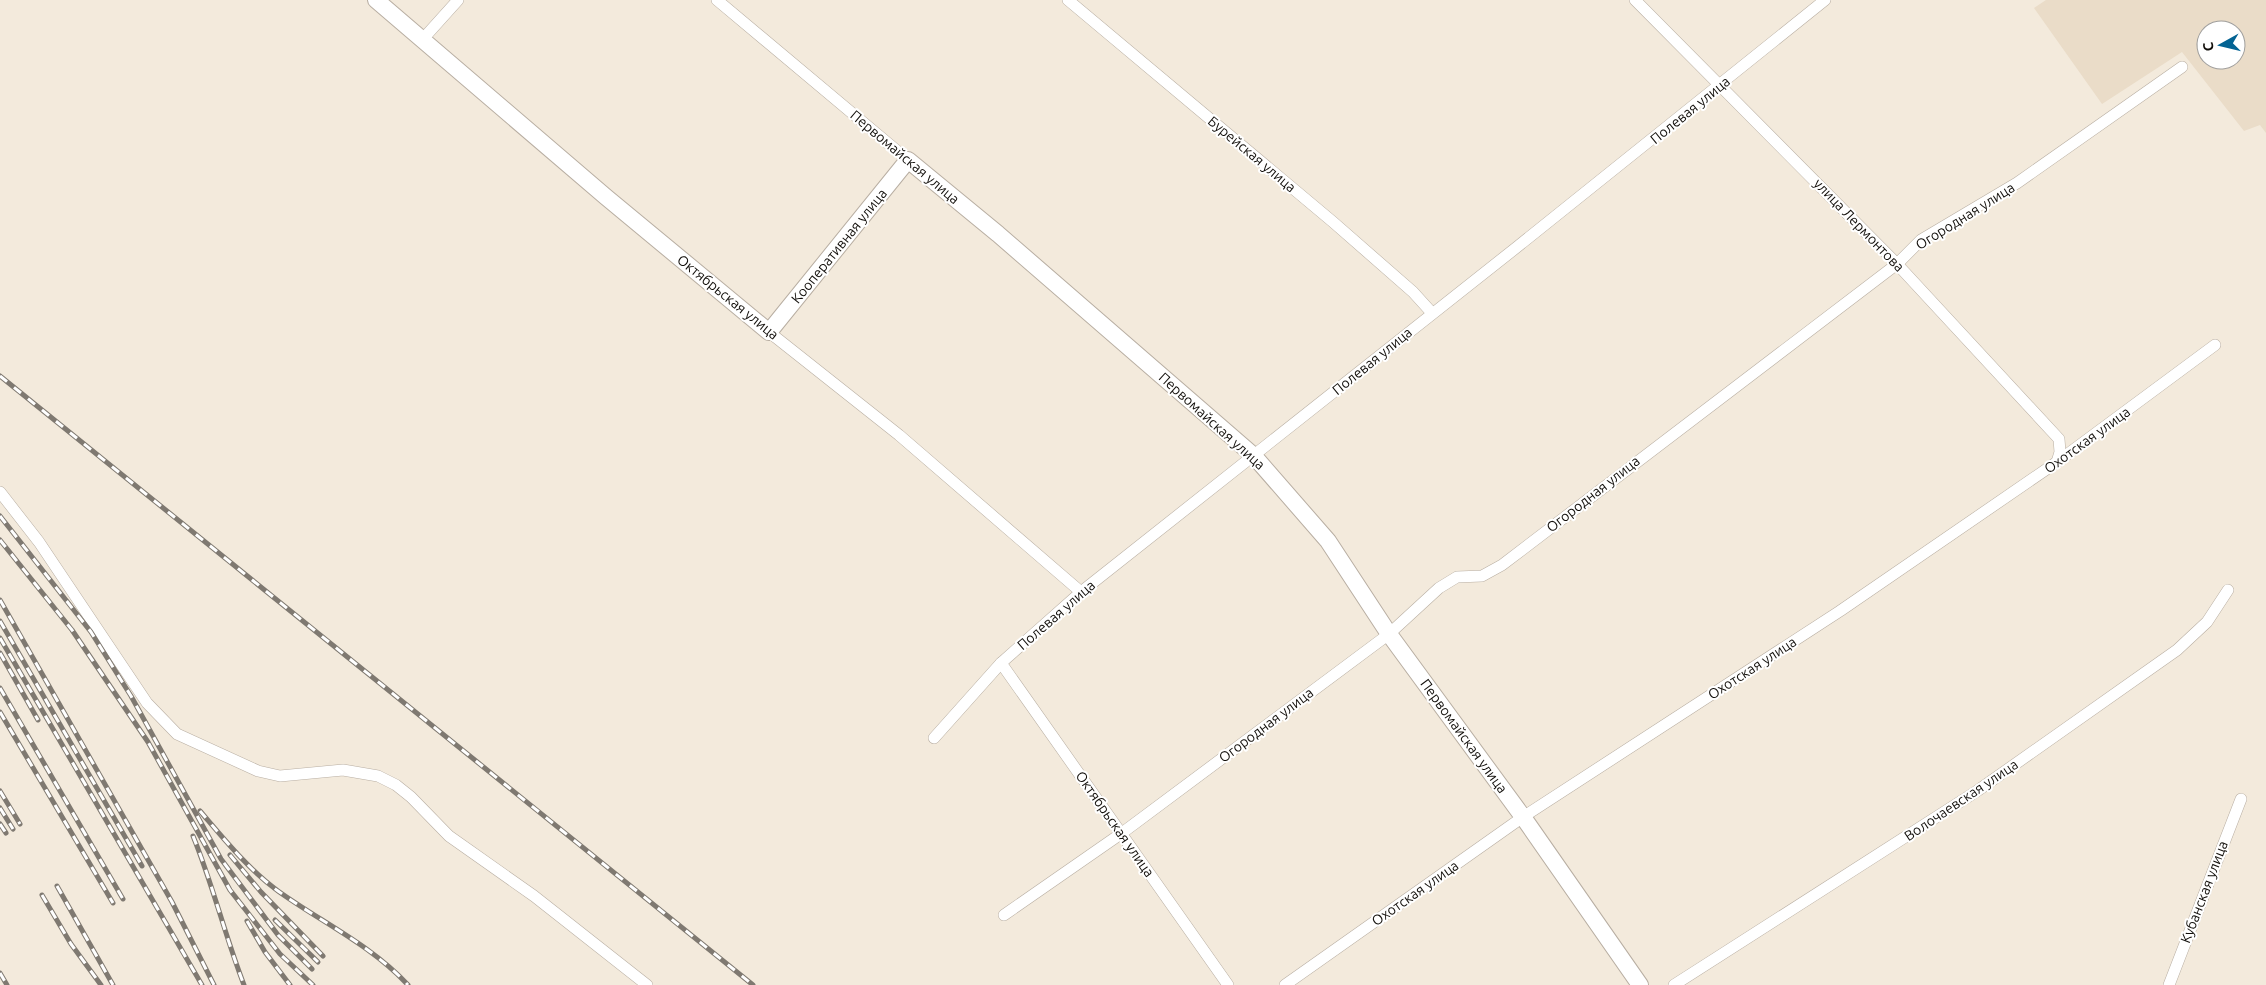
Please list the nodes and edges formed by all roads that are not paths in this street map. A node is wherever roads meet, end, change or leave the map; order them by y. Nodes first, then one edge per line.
1 (376, 0) edge
2 (458, 0) edge
3 (717, 0) edge
4 (1068, 0) edge
5 (1635, 0) edge
6 (1824, 0) edge
7 (422, 40) junction
8 (2182, 67) dead end
9 (1720, 85) junction
10 (908, 160) junction
11 (1897, 264) junction
12 (1432, 312) junction
13 (770, 332) junction
14 (2215, 345) dead end
15 (1254, 456) junction
16 (2057, 462) junction
17 (0, 492) edge
18 (2228, 590) dead end
19 (1081, 592) junction
20 (1389, 634) junction
21 (1001, 663) junction
22 (934, 738) dead end
23 (2241, 799) dead end
24 (1523, 816) junction
25 (1122, 833) junction
26 (1004, 915) dead end
27 (647, 985) edge
28 (1228, 985) edge
29 (1285, 985) edge
30 (1640, 985) edge
31 (1674, 985) edge
32 (2169, 985) edge

1 - 7 main road, Октябрьская улица
2 - 7 street
3 - 10 street, Первомайская улица
4 - 12 street, Бурейская улица
5 - 9 street, улица Лермонтова
6 - 9 street, Полевая улица
7 - 13 main road, Октябрьская улица
8 - 11 street, Огородная улица
9 - 11 street, улица Лермонтова
9 - 12 street, Полевая улица
10 - 13 main road, Кооперативная улица
10 - 15 main road, Первомайская улица
11 - 16 street, улица Лермонтова
11 - 20 street, Огородная улица
12 - 15 street, Полевая улица
13 - 19 street, Октябрьская улица
14 - 16 street, Охотская улица
15 - 19 street, Полевая улица
15 - 20 main road, Первомайская улица
16 - 24 street, Охотская улица
17 - 27 street
18 - 31 street, Волочаевская улица
19 - 21 street, Полевая улица
20 - 24 main road, Первомайская улица
20 - 25 street, Огородная улица
21 - 22 street, Полевая улица
21 - 25 street, Октябрьская улица
23 - 32 street, Кубанская улица
24 - 29 street, Охотская улица
24 - 30 main road, Первомайская улица
25 - 26 street, Огородная улица
25 - 28 street, Октябрьская улица

